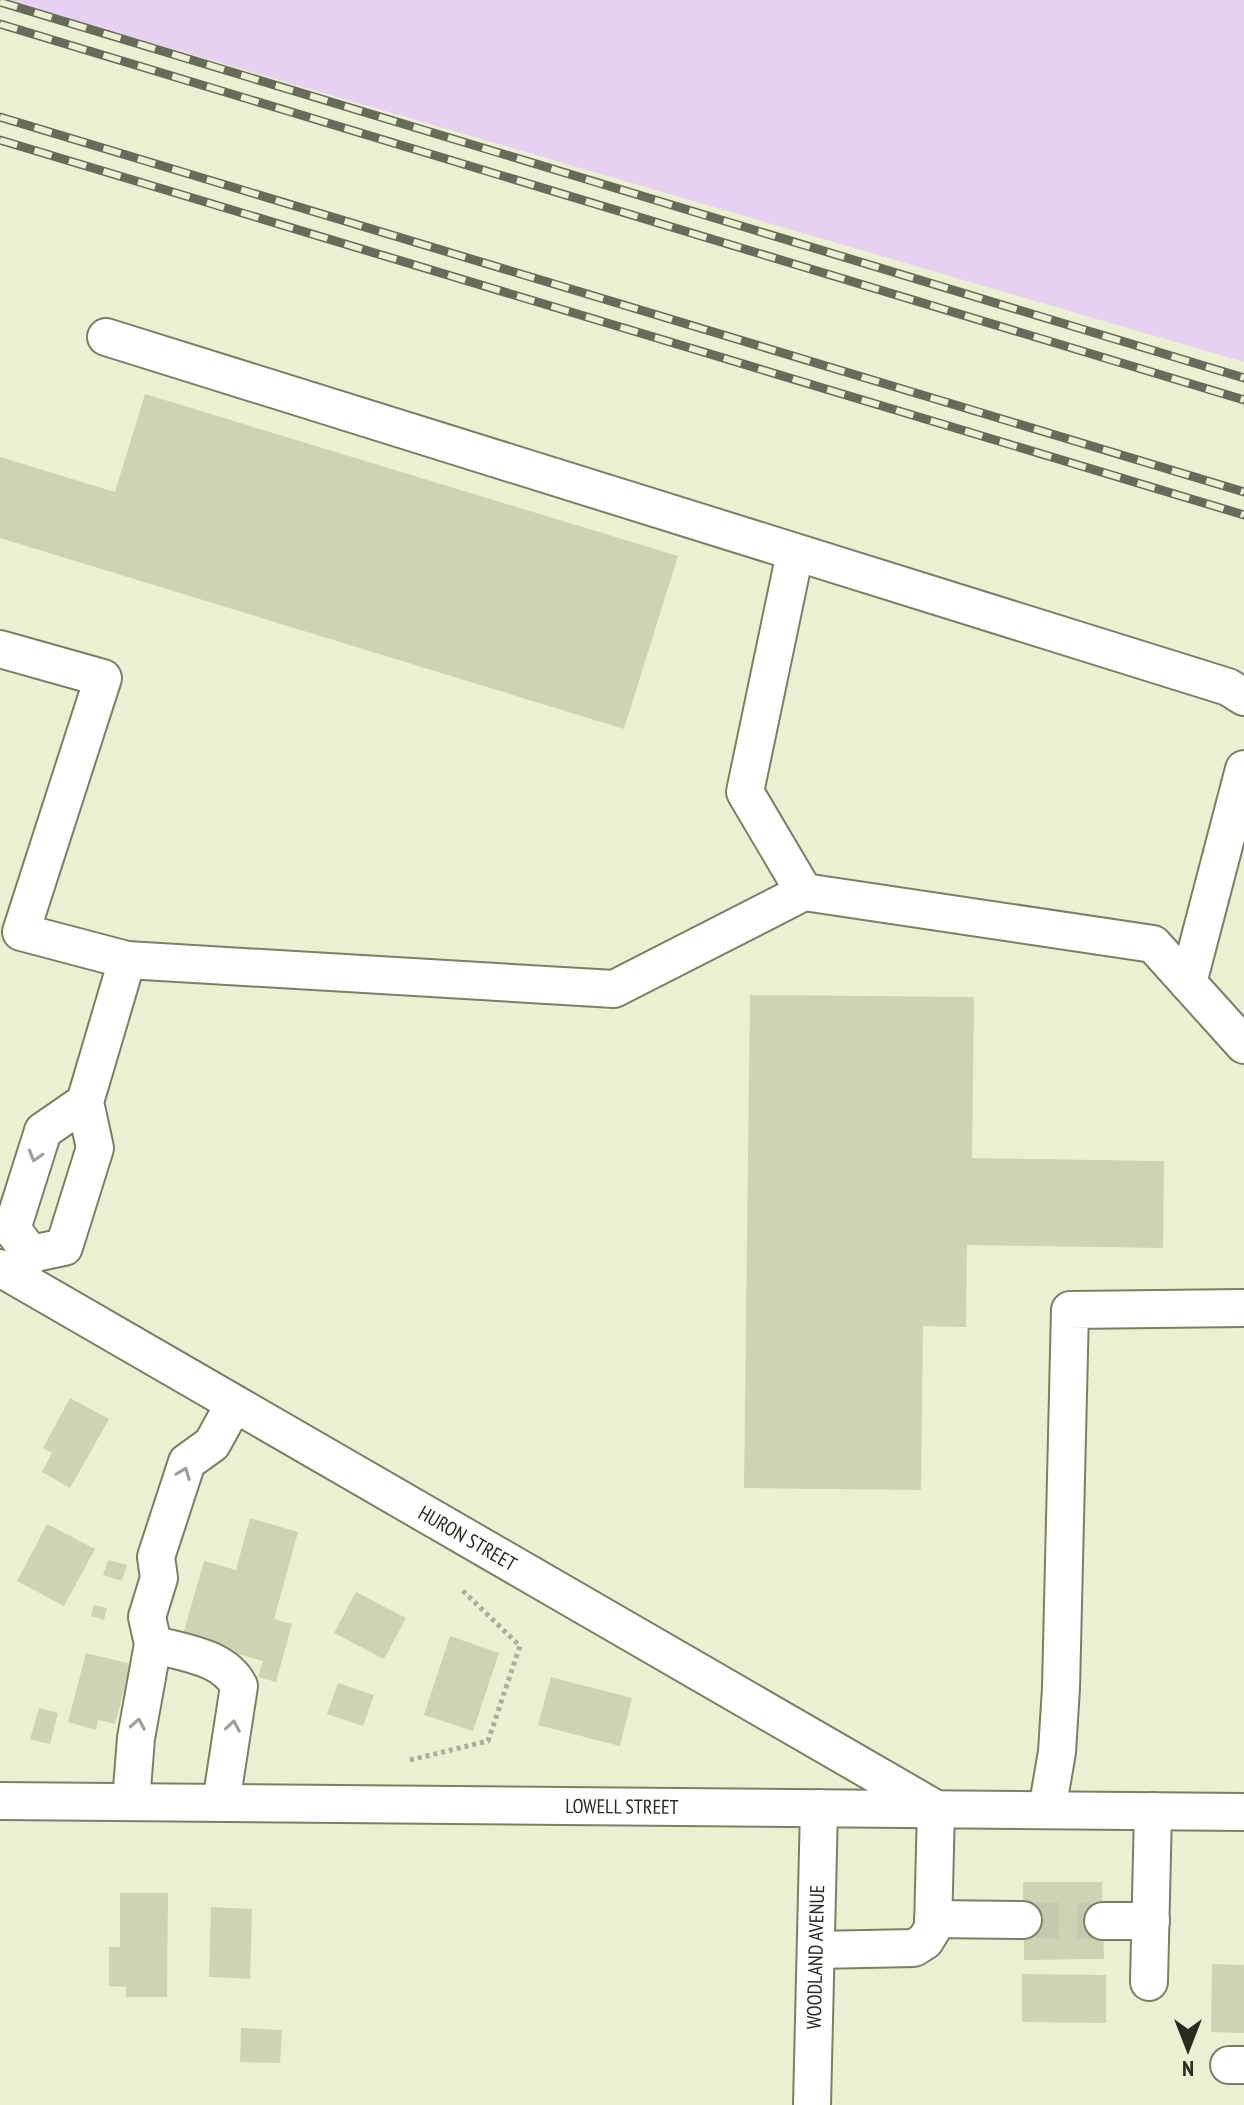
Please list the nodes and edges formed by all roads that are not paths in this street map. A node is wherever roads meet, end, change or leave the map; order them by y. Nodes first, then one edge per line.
1 (106, 337) dead end
2 (795, 553) junction
3 (0, 649) edge
4 (1244, 697) edge
5 (1244, 769) edge
6 (804, 892) junction
7 (127, 960) junction
8 (1188, 983) junction
9 (1244, 1045) edge
10 (85, 1102) junction
11 (15, 1266) edge
12 (1244, 1308) edge
13 (234, 1404) junction
14 (153, 1644) junction
15 (0, 1801) edge
16 (131, 1802) junction
17 (221, 1803) junction
18 (819, 1808) junction
19 (936, 1809) junction
20 (1047, 1810) junction
21 (1153, 1811) junction
22 (1244, 1812) edge
23 (933, 1919) junction
24 (1023, 1920) tunnel mouth
25 (1103, 1921) tunnel mouth
26 (1151, 1921) junction
27 (816, 1950) junction
28 (1149, 1982) dead end
29 (812, 2105) edge

1 - 2 street
2 - 4 street
2 - 6 street
3 - 7 street
5 - 8 street
6 - 7 street
6 - 8 street
7 - 10 street
8 - 9 street
10 -> 11 street
10 - 11 street
11 - 13 street, HURON STREET
12 - 20 street
14 -> 13 street
13 - 19 street, HURON STREET
16 -> 14 street
17 -> 14 street
15 - 16 street, LOWELL STREET
16 - 17 street, LOWELL STREET
17 - 18 street, LOWELL STREET
18 - 19 street, LOWELL STREET
18 - 27 street, WOODLAND AVENUE
19 - 20 street, LOWELL STREET
19 - 23 street
20 - 21 street, LOWELL STREET
21 - 22 street, LOWELL STREET
21 - 26 street
23 - 24 street
23 - 27 street
25 - 26 street
26 - 28 street
27 - 29 street, WOODLAND AVENUE

